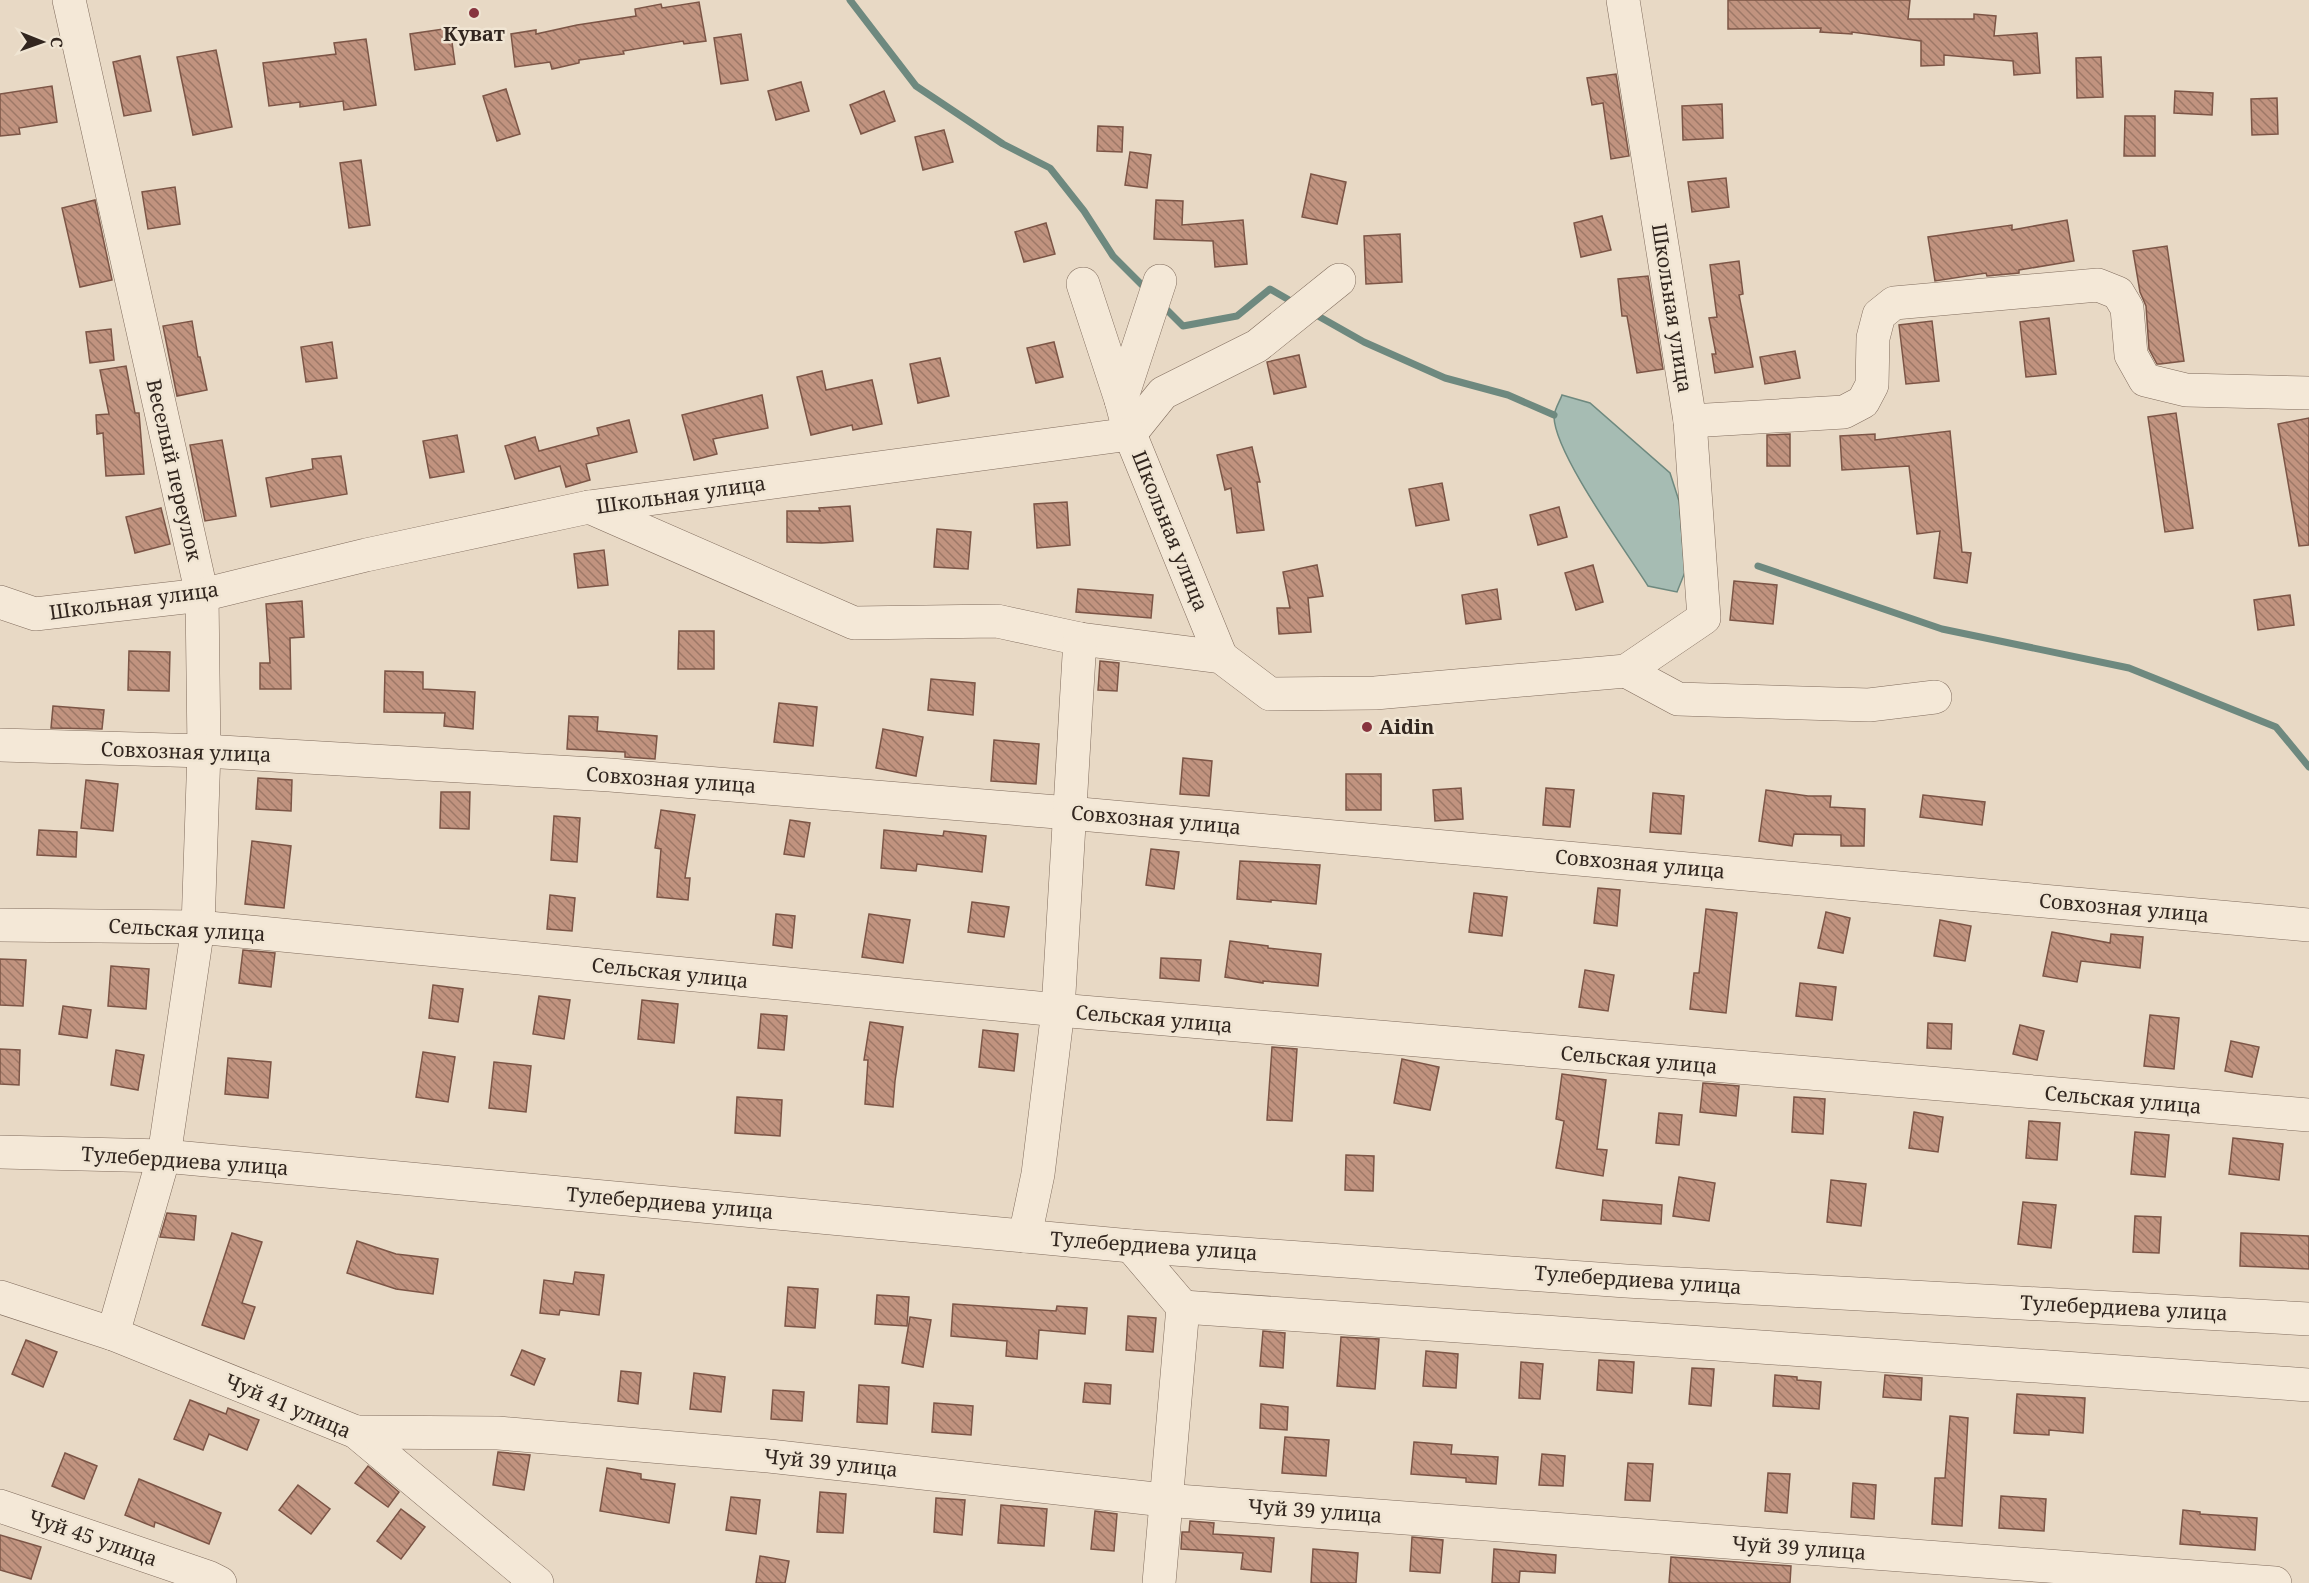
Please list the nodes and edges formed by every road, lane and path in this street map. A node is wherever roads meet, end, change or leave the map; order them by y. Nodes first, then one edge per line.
1 (69, 0) edge
2 (1623, 0) edge
3 (1339, 280) dead end
4 (1160, 281) dead end
5 (1083, 284) dead end
6 (2309, 393) edge
7 (1121, 400) junction
8 (1690, 421) junction
9 (1130, 434) junction
10 (589, 507) junction
11 (202, 595) junction
12 (0, 602) edge
13 (1080, 639) junction
14 (1221, 657) junction
15 (1626, 671) junction
16 (1935, 697) dead end
17 (0, 745) edge
18 (204, 751) junction
19 (1070, 813) junction
20 (0, 925) edge
21 (2309, 925) edge
22 (198, 927) junction
23 (1058, 1010) junction
24 (2309, 1115) edge
25 (0, 1152) edge
26 (164, 1156) junction
27 (1025, 1236) junction
28 (1131, 1246) junction
29 (0, 1297) edge
30 (1183, 1307) junction
31 (2309, 1319) edge
32 (112, 1334) junction
33 (2309, 1385) edge
34 (356, 1432) junction
35 (1164, 1500) junction
36 (0, 1506) edge
37 (220, 1583) edge
38 (537, 1583) edge
39 (1159, 1583) edge
40 (2275, 1583) edge

1 - 11 street, Веселый переулок
2 - 8 street, Школьная улица
3 - 9 street
4 - 7 street
5 - 7 street
6 - 8 street
7 - 9 street
8 - 15 street, Школьная улица
9 - 10 street, Школьная улица
9 - 14 street, Школьная улица
10 - 11 street, Школьная улица
10 - 13 street
11 - 12 street, Школьная улица
11 - 18 street, Веселый переулок
13 - 14 street
13 - 19 street
14 - 15 street
15 - 16 street
17 - 18 street, Совхозная улица
18 - 19 street, Совхозная улица
18 - 22 street, Веселый переулок
19 - 21 street, Совхозная улица
19 - 23 street
20 - 22 street, Сельская улица
22 - 23 street, Сельская улица
22 - 26 street, Веселый переулок
23 - 24 street, Сельская улица
23 - 27 street
25 - 26 street, Тулебердиева улица
26 - 27 street, Тулебердиева улица
26 - 32 street, Веселый переулок
27 - 28 street, Тулебердиева улица
28 - 30 street
28 - 31 street, Тулебердиева улица
29 - 32 street, Чуй 41 улица
30 - 33 street
30 - 35 street
32 - 34 street, Чуй 41 улица
34 - 35 street, Чуй 39 улица
34 - 38 street, Чуй 41 улица
35 - 39 street
35 - 40 street, Чуй 39 улица
36 - 37 street, Чуй 45 улица

